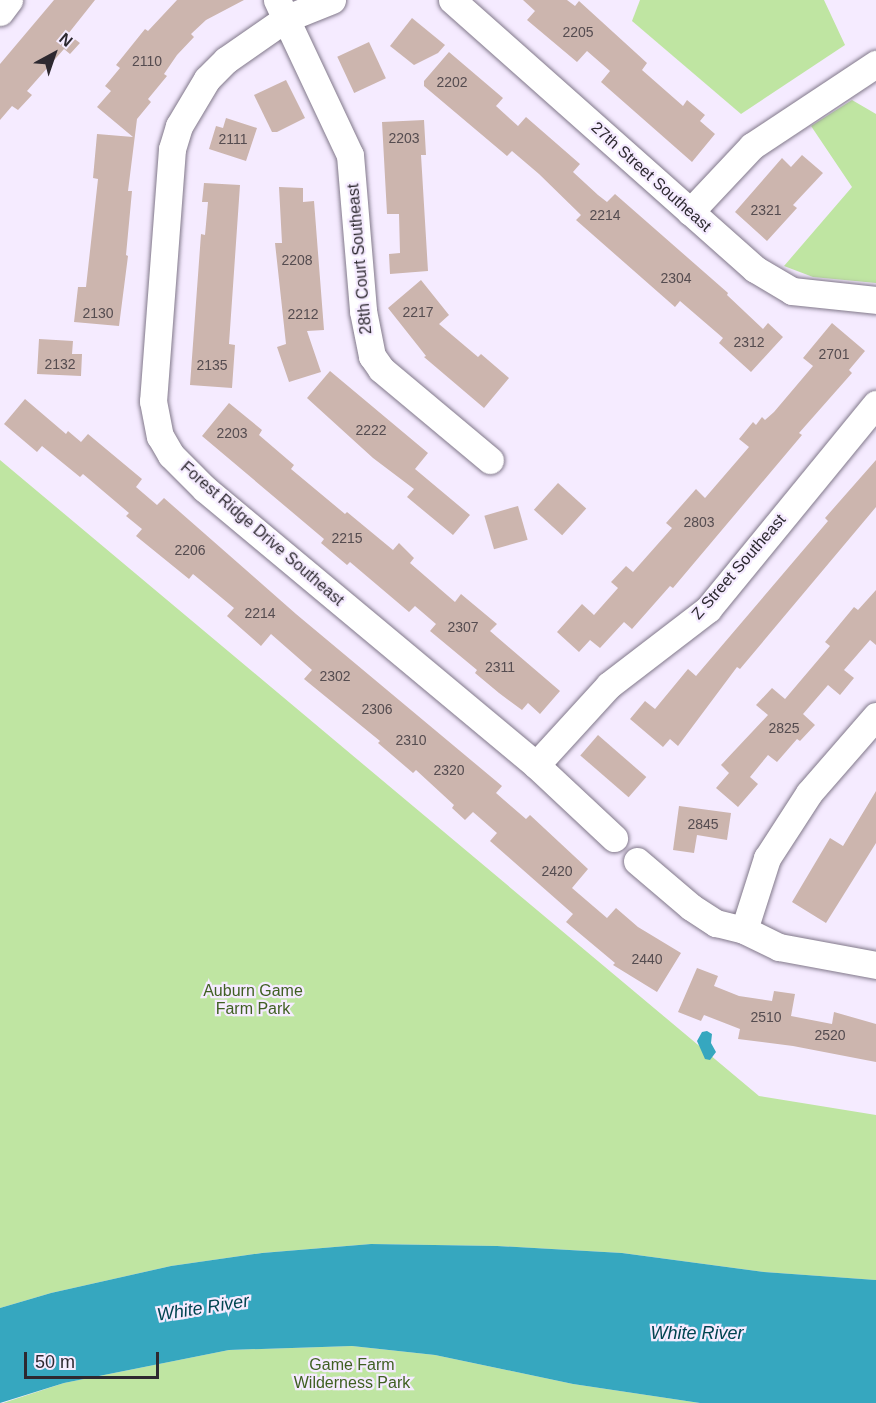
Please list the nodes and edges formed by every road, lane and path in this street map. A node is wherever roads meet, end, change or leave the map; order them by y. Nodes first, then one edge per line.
1 (9, 0) edge
2 (332, 0) edge
3 (466, 4) edge
4 (281, 9) edge
5 (0, 12) edge
6 (876, 63) edge
7 (690, 212) junction
8 (876, 300) edge
9 (876, 404) edge
10 (490, 460) dead end
11 (876, 716) edge
12 (536, 765) junction
13 (614, 838) dead end
14 (637, 861) dead end
15 (744, 930) junction
16 (876, 965) edge

1 - 5 street
2 - 4 street
3 - 7 street, 27th Street Southeast
4 - 10 street, 28th Court Southeast
4 - 12 street, Forest Ridge Drive Southeast
6 - 7 street
7 - 8 street, 27th Street Southeast
9 - 12 street, Z Street Southeast
11 - 15 street
12 - 13 street, Forest Ridge Drive Southeast
14 - 15 street
15 - 16 street

